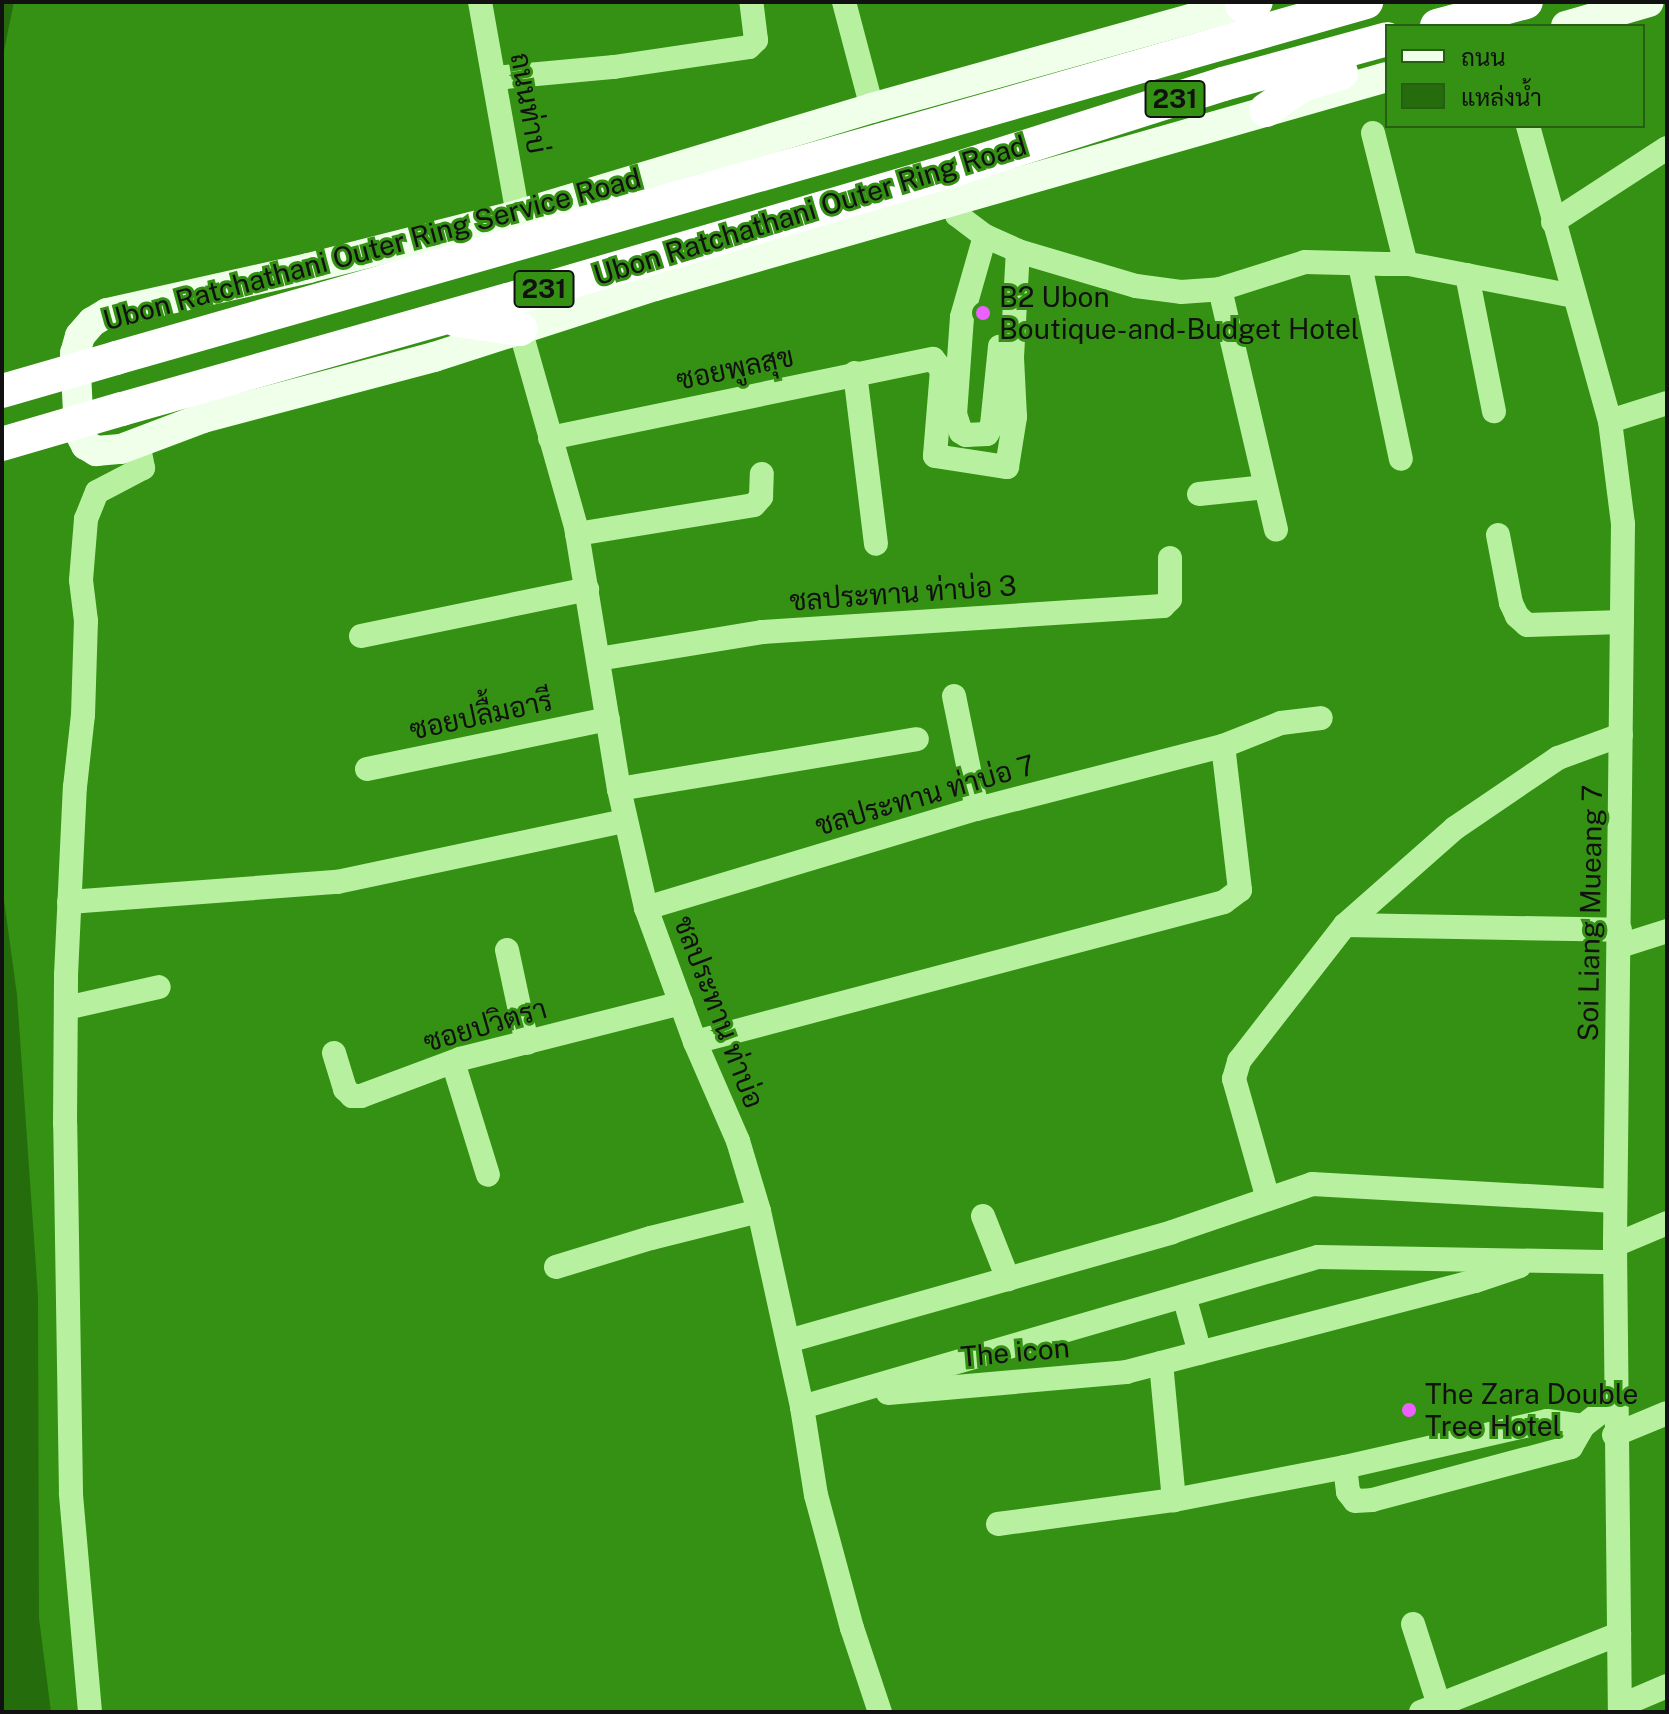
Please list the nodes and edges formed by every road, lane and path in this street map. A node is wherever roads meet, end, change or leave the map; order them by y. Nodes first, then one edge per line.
1 (480, 2) edge
2 (751, 2) edge
3 (844, 2) edge
4 (1366, 2) edge
5 (1526, 2) edge
6 (1649, 2) edge
7 (1250, 3) edge
8 (1481, 19) edge
9 (1450, 24) edge
10 (1573, 24) edge
11 (1385, 40) edge
12 (1385, 60) edge
13 (495, 78) junction
14 (1385, 78) edge
15 (872, 108) junction
16 (1266, 110) junction
17 (1529, 128) edge
18 (1373, 133) dead end
19 (1667, 148) edge
20 (954, 200) junction
21 (518, 215) junction
22 (1553, 222) junction
23 (985, 236) junction
24 (1013, 248) junction
25 (1406, 264) junction
26 (1360, 265) junction
27 (432, 268) junction
28 (1467, 275) junction
29 (1220, 289) junction
30 (1574, 296) junction
31 (444, 318) junction
32 (520, 329) junction
33 (855, 373) junction
34 (2, 391) edge
35 (1667, 403) edge
36 (1494, 411) dead end
37 (1610, 421) junction
38 (550, 438) junction
39 (138, 443) junction
40 (2, 444) edge
41 (1401, 459) dead end
42 (762, 474) dead end
43 (1266, 487) junction
44 (1199, 494) dead end
45 (1276, 530) dead end
46 (577, 534) junction
47 (1498, 535) dead end
48 (876, 544) dead end
49 (1170, 558) dead end
50 (587, 589) junction
51 (1622, 622) junction
52 (361, 636) dead end
53 (598, 659) junction
54 (954, 696) dead end
55 (1321, 718) dead end
56 (608, 719) junction
57 (1621, 735) junction
58 (917, 739) dead end
59 (1223, 746) junction
60 (367, 769) dead end
61 (619, 789) junction
62 (977, 809) junction
63 (625, 821) junction
64 (69, 902) junction
65 (646, 908) junction
66 (1345, 925) junction
67 (1667, 931) edge
68 (1620, 938) junction
69 (507, 950) dead end
70 (159, 987) dead end
71 (681, 1003) junction
72 (66, 1008) junction
73 (695, 1042) junction
74 (527, 1043) junction
75 (334, 1053) dead end
76 (453, 1062) junction
77 (488, 1175) dead end
78 (1268, 1199) junction
79 (1615, 1201) junction
80 (759, 1211) junction
81 (983, 1216) dead end
82 (1667, 1223) edge
83 (1615, 1253) junction
84 (1535, 1260) junction
85 (556, 1267) dead end
86 (1008, 1279) junction
87 (1184, 1296) junction
88 (788, 1341) junction
89 (1200, 1353) junction
90 (1161, 1363) junction
91 (834, 1398) junction
92 (1614, 1402) junction
93 (802, 1407) junction
94 (1667, 1413) edge
95 (1583, 1426) junction
96 (1614, 1435) junction
97 (1345, 1467) junction
98 (1174, 1500) junction
99 (998, 1524) dead end
100 (1413, 1624) dead end
101 (1619, 1634) junction
102 (1667, 1686) edge
103 (1430, 1708) edge
104 (1620, 1709) edge
105 (90, 1712) edge
106 (880, 1712) edge

1 - 13 street, ถนนท่าบ่
2 - 13 street
3 - 15 street
4 - 27 highway, Ubon Ratchathani Outer Ring Road / 231
5 - 8 highway
6 - 10 main road
7 - 15 main road, Ubon Ratchathani Outer Ring Service Road
8 - 9 highway
11 - 31 highway, Ubon Ratchathani Outer Ring Road / 231
12 - 16 highway
13 - 21 street, ถนนท่าบ่
14 - 16 main road, Ubon Ratchathani Outer Ring Service Road
15 - 21 main road, Ubon Ratchathani Outer Ring Service Road
16 - 20 main road, Ubon Ratchathani Outer Ring Service Road
17 - 22 street, Soi Liang Mueang 7
18 - 25 street
19 - 22 street
20 - 23 street
20 - 32 main road, Ubon Ratchathani Outer Ring Service Road
21 - 27 highway
21 - 39 main road, Ubon Ratchathani Outer Ring Service Road
22 - 30 street, Soi Liang Mueang 7
23 - 24 street
23 - 24 street
24 - 29 street
24 - 33 street, ซอยพูลสุข
25 - 26 street
25 - 28 street
26 - 29 street
26 - 41 street
27 - 34 highway, Ubon Ratchathani Outer Ring Road / 231, bridge
28 - 30 street
28 - 36 street
29 - 43 street
30 - 37 street, Soi Liang Mueang 7
31 - 32 highway
31 - 40 highway, Ubon Ratchathani Outer Ring Road / 231, bridge
32 - 38 street, ชลประทาน ท่าบ่อ
32 - 39 main road, Ubon Ratchathani Outer Ring Service Road
33 - 38 street, ซอยพูลสุข
33 - 48 street
35 - 37 street
37 - 51 street, Soi Liang Mueang 7
38 - 46 street, ชลประทาน ท่าบ่อ
39 - 64 street
42 - 46 street
43 - 44 street
43 - 45 street
46 - 50 street, ชลประทาน ท่าบ่อ
47 - 51 street
49 - 53 street, ชลประทาน ท่าบ่อ 3
50 - 52 street
50 - 53 street, ชลประทาน ท่าบ่อ
51 - 57 street, Soi Liang Mueang 7
53 - 56 street, ชลประทาน ท่าบ่อ
54 - 62 street
55 - 59 street, ชลประทาน ท่าบ่อ 7
56 - 60 street, ซอยปลื้มอารี
56 - 61 street, ชลประทาน ท่าบ่อ
57 - 66 street
57 - 68 street, Soi Liang Mueang 7
58 - 61 street
59 - 62 street, ชลประทาน ท่าบ่อ 7
59 - 73 street
61 - 63 street, ชลประทาน ท่าบ่อ
62 - 65 street, ชลประทาน ท่าบ่อ 7
63 - 64 street
63 - 65 street, ชลประทาน ท่าบ่อ
64 - 72 street
65 - 71 street, ชลประทาน ท่าบ่อ
66 - 68 street
66 - 78 street
67 - 68 street
68 - 79 street, Soi Liang Mueang 7
69 - 74 street
70 - 72 street
71 - 73 street, ชลประทาน ท่าบ่อ
71 - 74 street, ซอยปวิตรา
72 - 105 street
73 - 80 street, ชลประทาน ท่าบ่อ
74 - 76 street, ซอยปวิตรา
75 - 76 street, ซอยปวิตรา
76 - 77 street
78 - 79 street
78 - 86 street
79 - 83 street, Soi Liang Mueang 7
80 - 85 street
80 - 88 street, ชลประทาน ท่าบ่อ
81 - 86 street
82 - 83 street
83 - 84 street, The icon
83 - 92 street, Soi Liang Mueang 7
84 - 87 street, The icon
84 - 89 street, The icon
86 - 88 street
87 - 89 street
87 - 91 street, The icon
88 - 93 street, ชลประทาน ท่าบ่อ
89 - 90 street, The icon
90 - 91 street, The icon
90 - 98 street
91 - 93 street, The icon
92 - 95 street
92 - 96 street, Soi Liang Mueang 7
93 - 106 street, ชลประทาน ท่าบ่อ
94 - 96 street
95 - 97 street
95 - 97 street
96 - 101 street, Soi Liang Mueang 7
97 - 98 street
98 - 99 street
100 - 103 street
101 - 103 street
101 - 104 street, Soi Liang Mueang 7
102 - 104 street

